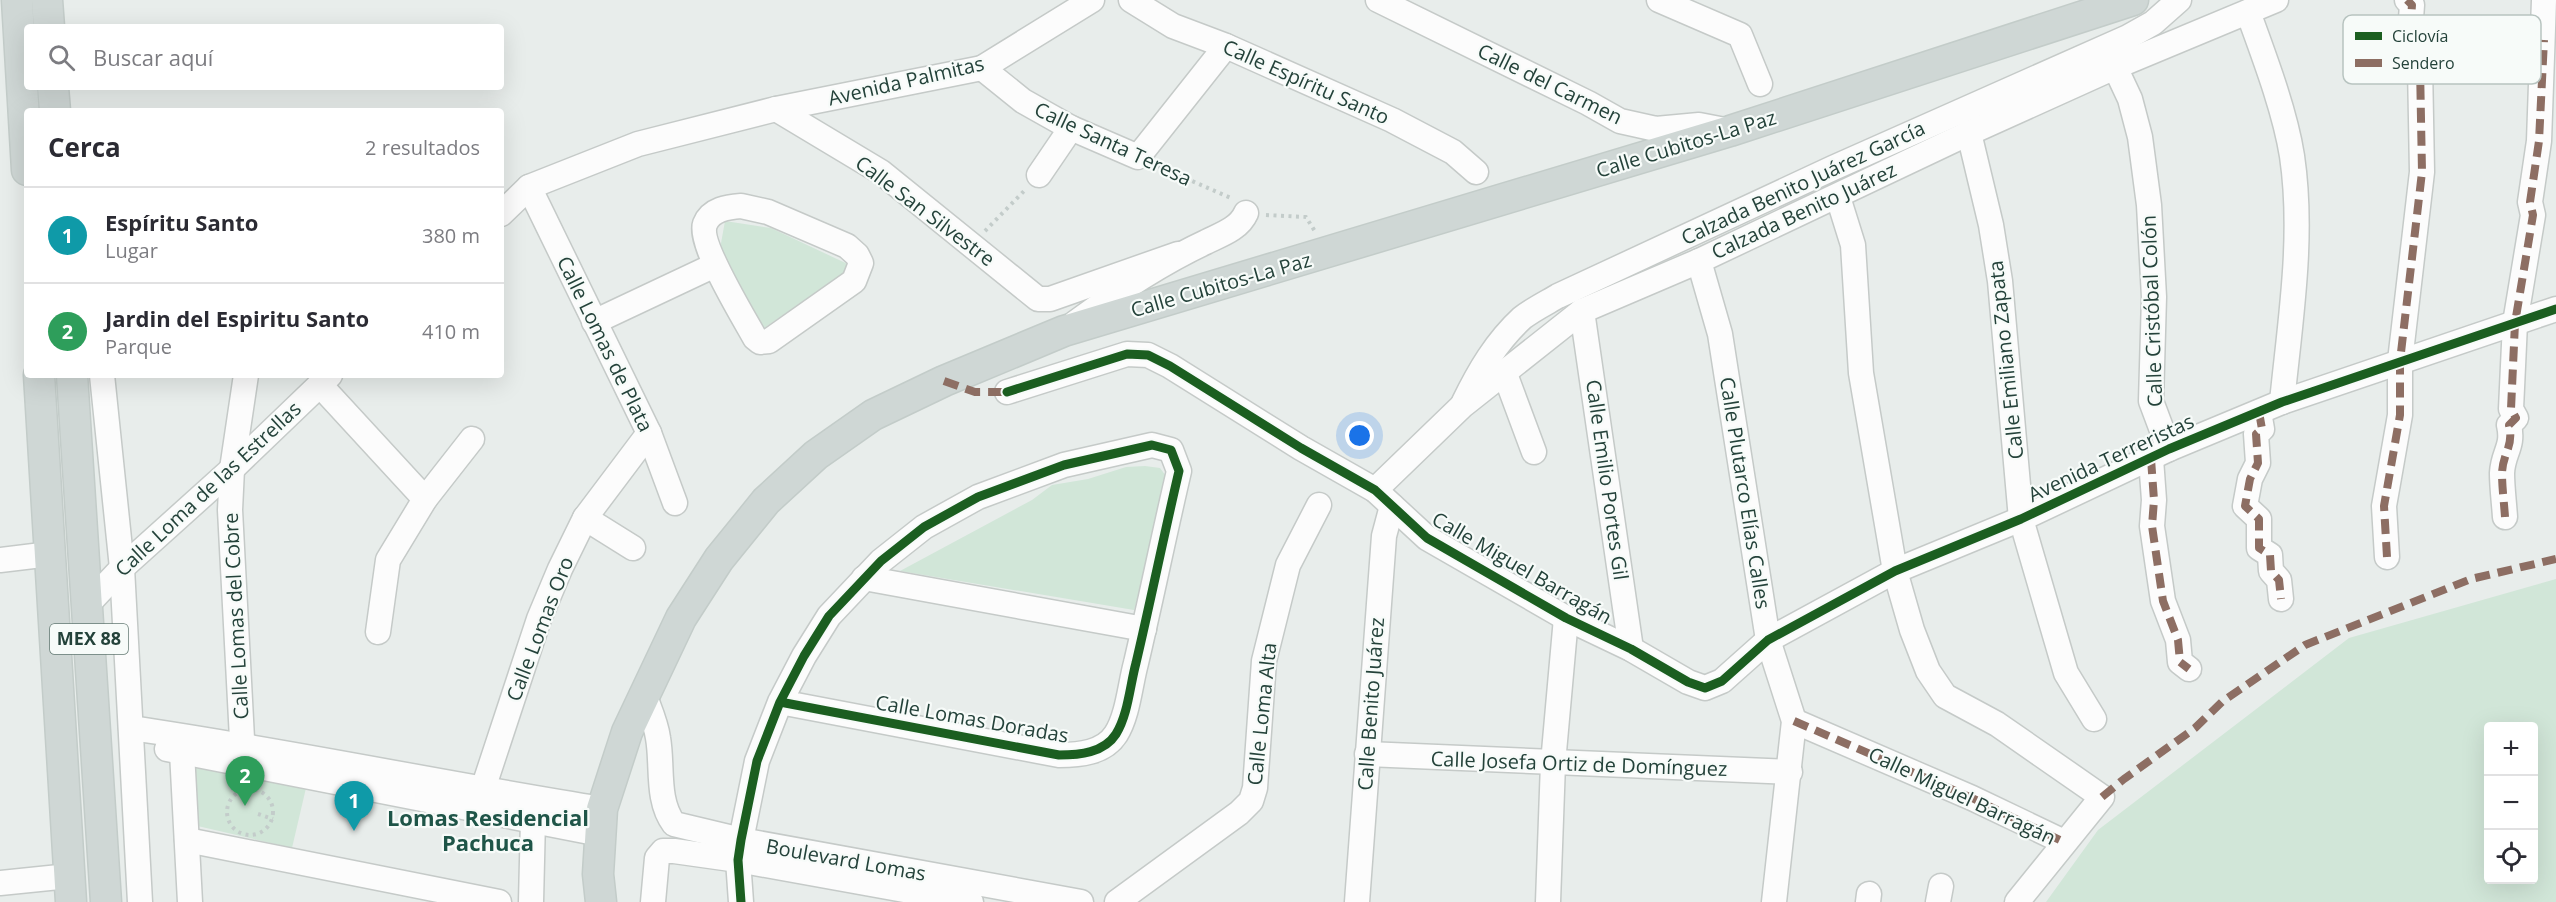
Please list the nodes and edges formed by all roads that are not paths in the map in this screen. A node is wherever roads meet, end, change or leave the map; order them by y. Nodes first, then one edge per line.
1 (17, 0) edge
2 (47, 0) edge
3 (1092, 0) edge
4 (1131, 0) edge
5 (1378, 0) edge
6 (1659, 0) edge
7 (2133, 0) edge
8 (2179, 0) edge
9 (2276, 0) edge
10 (2407, 0) edge
11 (2544, 0) edge
12 (2248, 12) junction
13 (2411, 15) edge
14 (49, 24) edge
15 (1226, 46) junction
16 (2115, 67) junction
17 (982, 68) junction
18 (1760, 84) dead end
19 (2420, 84) edge
20 (53, 90) edge
21 (55, 108) edge
22 (776, 110) junction
23 (24, 119) edge
24 (1071, 128) junction
25 (1730, 131) junction
26 (1969, 133) junction
27 (1476, 172) dead end
28 (1039, 175) road end
29 (529, 187) junction
30 (1838, 197) junction
31 (504, 211) edge
32 (1246, 213) road end
33 (1178, 255) junction
34 (1699, 261) junction
35 (715, 265) junction
36 (2556, 309) edge
37 (1582, 311) junction
38 (594, 322) junction
39 (2515, 323) junction
40 (1064, 331) junction
41 (2400, 361) junction
42 (1505, 374) junction
43 (39, 378) edge
44 (72, 378) edge
45 (102, 378) edge
46 (246, 378) edge
47 (325, 380) edge
48 (1007, 392) dead end
49 (2282, 402) junction
50 (1462, 406) junction
51 (2259, 412) junction
52 (649, 433) junction
53 (472, 439) dead end
54 (1534, 452) dead end
55 (2160, 454) junction
56 (232, 470) junction
57 (1384, 498) junction
58 (425, 499) junction
59 (675, 503) dead end
60 (1319, 505) dead end
61 (2505, 517) dead end
62 (585, 518) junction
63 (2021, 519) junction
64 (633, 548) dead end
65 (50, 554) junction
66 (2387, 557) dead end
67 (0, 560) edge
68 (122, 568) junction
69 (1895, 571) junction
70 (864, 578) junction
71 (2281, 599) dead end
72 (87, 605) junction
73 (1566, 618) junction
74 (1144, 629) junction
75 (378, 632) dead end
76 (1768, 640) junction
77 (1631, 649) junction
78 (2189, 669) dead end
79 (1705, 688) joint
80 (644, 694) junction
81 (780, 702) junction
82 (2094, 719) dead end
83 (1794, 721) junction
84 (132, 735) junction
85 (182, 752) junction
86 (243, 754) junction
87 (1367, 754) junction
88 (1553, 763) junction
89 (1790, 772) junction
90 (479, 799) junction
91 (533, 819) junction
92 (601, 821) junction
93 (187, 840) junction
94 (2064, 842) junction
95 (739, 850) junction
96 (0, 883) edge
97 (70, 889) edge
98 (106, 902) edge
99 (140, 902) edge
100 (190, 902) edge
101 (500, 902) edge
102 (531, 902) edge
103 (602, 902) edge
104 (653, 902) edge
105 (741, 902) edge
106 (971, 902) edge
107 (1081, 902) edge
108 (1117, 902) edge
109 (1357, 902) edge
110 (1548, 902) edge
111 (1774, 902) edge
112 (2017, 902) edge

1 - 23 main road
2 - 14 main road
3 - 17 street, Avenida Palmitas
4 - 15 street, Calle Espíritu Santo
5 - 25 street, Calle del Carmen
6 - 18 street
7 - 25 main road, Calle Cubitos-La Paz
8 - 50 street, Calzada Benito Juárez García
9 - 12 street, Calzada Benito Juárez
10 - 13 street
11 - 39 street
12 - 16 street, Calzada Benito Juárez
12 - 49 street
15 - 24 street, Calle Santa Teresa
15 - 27 street, Calle Espíritu Santo
16 - 26 street, Calzada Benito Juárez
16 - 55 street, Calle Cristóbal Colón
17 - 22 street, Avenida Palmitas
17 - 24 street, Calle Santa Teresa
19 - 41 street
20 - 21 main road
22 - 29 street
22 - 33 street, Calle San Silvestre
24 - 28 street
25 - 40 main road, Calle Cubitos-La Paz
26 - 30 street, Calzada Benito Juárez
26 - 63 street, Calle Emiliano Zapata
29 - 31 street
29 - 38 street, Calle Lomas de Plata
30 - 34 street, Calzada Benito Juárez
30 - 69 street
32 - 33 street
33 - 40 street
34 - 37 street, Calzada Benito Juárez
34 - 76 street, Calle Plutarco Elías Calles
35 - 35 street
35 - 38 street
36 - 39 street, Avenida Terreristas
37 - 42 street, Calzada Benito Juárez
37 - 77 street, Calle Emilio Portes Gil
38 - 52 street, Calle Lomas de Plata
39 - 41 street, Avenida Terreristas
39 - 61 street
40 - 80 main road, Calle Cubitos-La Paz
41 - 49 street, Avenida Terreristas
41 - 66 street
42 - 50 street, Calzada Benito Juárez
42 - 54 street
43 - 65 main road, MEX 88
44 - 72 main road, MEX 88
45 - 68 street
46 - 56 street, Calle Lomas del Cobre
47 - 56 street, Calle Loma de las Estrellas
47 - 58 street
48 - 57 street, Calle Miguel Barragán
49 - 51 street, Avenida Terreristas
50 - 57 street, Calzada Benito Juárez
51 - 55 street, Avenida Terreristas
51 - 71 street
52 - 59 street, Calle Lomas de Plata
52 - 62 street, Calle Lomas Oro
53 - 58 street
55 - 63 street, Avenida Terreristas
55 - 78 street, Calle Cristóbal Colón
56 - 68 street, Calle Loma de las Estrellas
56 - 86 street, Calle Lomas del Cobre
57 - 73 street, Calle Miguel Barragán
57 - 87 street, Calle Benito Juárez
58 - 75 street
60 - 108 street, Calle Loma Alta
62 - 64 street
62 - 90 street, Calle Lomas Oro
63 - 69 street, Avenida Terreristas
63 - 82 street, Calle Emiliano Zapata
65 - 67 street
65 - 97 main road, MEX 88
68 - 72 street, Calle Loma de las Estrellas
68 - 84 street
69 - 76 street, Avenida Terreristas
69 - 94 street
70 - 74 street
70 - 74 street, Calle Lomas Doradas
70 - 81 street
72 - 98 main road, MEX 88
73 - 77 street, Calle Miguel Barragán
73 - 88 street
74 - 81 street, Calle Lomas Doradas
76 - 79 street, Avenida Terreristas
76 - 83 street, Calle Plutarco Elías Calles
77 - 79 street, Calle Miguel Barragán
80 - 92 main road, Calle Cubitos-La Paz
80 - 95 street, Boulevard Lomas
81 - 95 street
83 - 89 street, Calle Plutarco Elías Calles
83 - 94 street, Calle Miguel Barragán
84 - 85 street
84 - 86 street
84 - 99 street
85 - 86 street
85 - 93 street
86 - 90 street
87 - 88 street, Calle Josefa Ortiz de Domínguez
87 - 109 street, Calle Benito Juárez
88 - 89 street, Calle Josefa Ortiz de Domínguez
88 - 110 street
89 - 111 street, Calle Plutarco Elías Calles
90 - 91 street
90 - 92 street
91 - 92 street
91 - 102 street
92 - 103 main road, Calle Cubitos-La Paz
93 - 100 street
93 - 101 street
94 - 112 street
95 - 104 street, Boulevard Lomas
95 - 105 street
95 - 106 street, Boulevard Lomas
95 - 107 street, Boulevard Lomas
96 - 97 street

